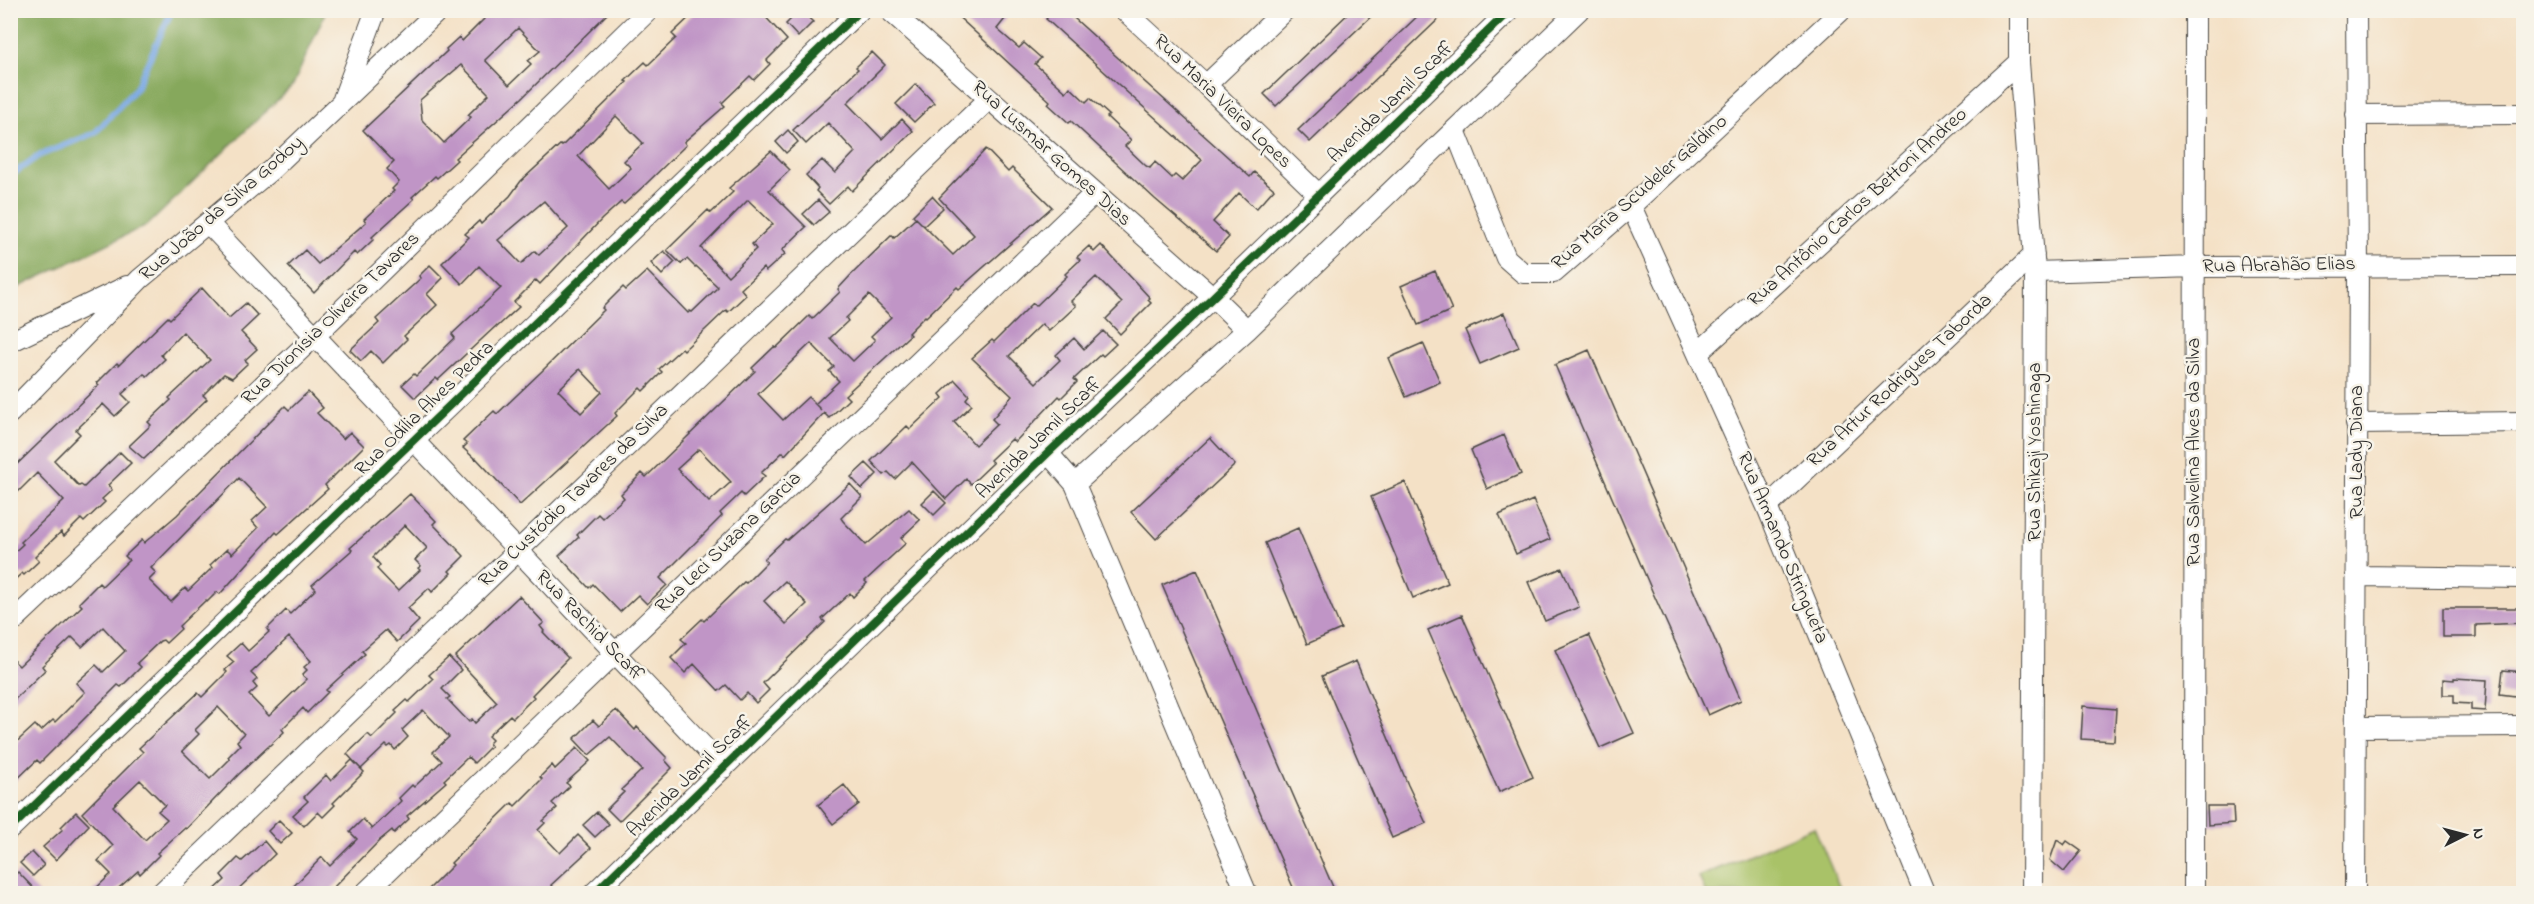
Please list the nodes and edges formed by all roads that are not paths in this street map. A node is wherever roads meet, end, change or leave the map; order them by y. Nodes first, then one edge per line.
1 (376, 10) edge
2 (439, 10) edge
3 (649, 10) edge
4 (860, 10) edge
5 (889, 10) edge
6 (1124, 10) edge
7 (1285, 10) edge
8 (1510, 10) edge
9 (1579, 10) edge
10 (1842, 10) edge
11 (2019, 10) edge
12 (2195, 10) edge
13 (2356, 10) edge
14 (2019, 62) junction
15 (1206, 85) junction
16 (989, 99) junction
17 (341, 104) junction
18 (2523, 114) edge
19 (2356, 115) junction
20 (1455, 130) junction
21 (1095, 193) junction
22 (1319, 195) junction
23 (1631, 206) junction
24 (208, 223) junction
25 (2035, 264) junction
26 (2358, 266) junction
27 (2523, 266) edge
28 (2195, 267) junction
29 (140, 279) junction
30 (1213, 297) junction
31 (1247, 330) junction
32 (315, 336) junction
33 (10, 342) edge
34 (1698, 353) junction
35 (10, 413) edge
36 (2523, 422) edge
37 (2356, 424) junction
38 (414, 442) junction
39 (1048, 453) junction
40 (1075, 484) junction
41 (1767, 507) junction
42 (517, 550) junction
43 (2356, 576) junction
44 (2523, 578) edge
45 (10, 624) edge
46 (614, 652) junction
47 (2523, 726) edge
48 (2356, 727) junction
49 (724, 768) junction
50 (10, 829) edge
51 (160, 894) edge
52 (364, 894) edge
53 (593, 894) edge
54 (1246, 894) edge
55 (1925, 894) edge
56 (2032, 894) edge
57 (2194, 894) edge
58 (2355, 894) edge

1 - 17 street
2 - 17 street, Rua João da Silva Godoy
3 - 32 street, Rua Dionísia Oliveira Tavares
4 - 38 street, Rua Odília Alves Pedra
5 - 16 street, Rua Lusmar Gomes Dias
6 - 15 street, Rua Maria Vieira Lopes
7 - 15 street
8 - 22 street, Avenida Jamil Scaff
9 - 20 street
10 - 23 street, Rua Maria Scudeler Galdino
11 - 14 street, Rua Shikaji Yoshinaga
12 - 28 street, Rua Salvelina Alves da Silva
13 - 19 street, Rua Lady Diana
14 - 25 street, Rua Shikaji Yoshinaga
14 - 34 street, Rua Antônio Carlos Bettoni Andreo
15 - 22 street, Rua Maria Vieira Lopes
16 - 21 street, Rua Lusmar Gomes Dias
16 - 42 street, Rua Custódio Tavares da Silva
17 - 24 street, Rua João da Silva Godoy
18 - 19 street
19 - 26 street, Rua Lady Diana
20 - 23 street, Rua Maria Scudeler Galdino
20 - 31 street
21 - 30 street, Rua Lusmar Gomes Dias
21 - 46 street, Rua Leci Suzana Garcia
22 - 30 street, Avenida Jamil Scaff
23 - 34 street, Rua Armando Stringueta
24 - 29 street, Rua João da Silva Godoy
24 - 32 street, Rua Rachid Scaff
25 - 28 street, Rua Abrahão Elias
25 - 41 street, Rua Artur Rodrigues Taborda
25 - 56 street, Rua Shikaji Yoshinaga
26 - 27 street, Rua Abrahão Elias
26 - 28 street, Rua Abrahão Elias
26 - 37 street, Rua Lady Diana
28 - 57 street, Rua Salvelina Alves da Silva
29 - 33 street
29 - 35 street, Rua João da Silva Godoy
30 - 31 street, Rua Lusmar Gomes Dias
30 - 39 street, Avenida Jamil Scaff
31 - 40 street
32 - 38 street, Rua Rachid Scaff
32 - 45 street, Rua Dionísia Oliveira Tavares
34 - 41 street, Rua Armando Stringueta
36 - 37 street
37 - 43 street, Rua Lady Diana
38 - 42 street, Rua Rachid Scaff
38 - 50 street, Rua Odília Alves Pedra
39 - 40 street
39 - 49 street, Avenida Jamil Scaff
40 - 54 street
41 - 55 street, Rua Armando Stringueta
42 - 46 street, Rua Rachid Scaff
42 - 51 street, Rua Custódio Tavares da Silva
43 - 44 street
43 - 48 street, Rua Lady Diana
46 - 49 street, Rua Rachid Scaff
46 - 52 street, Rua Leci Suzana Garcia
47 - 48 street
48 - 58 street, Rua Lady Diana
49 - 53 street, Avenida Jamil Scaff

